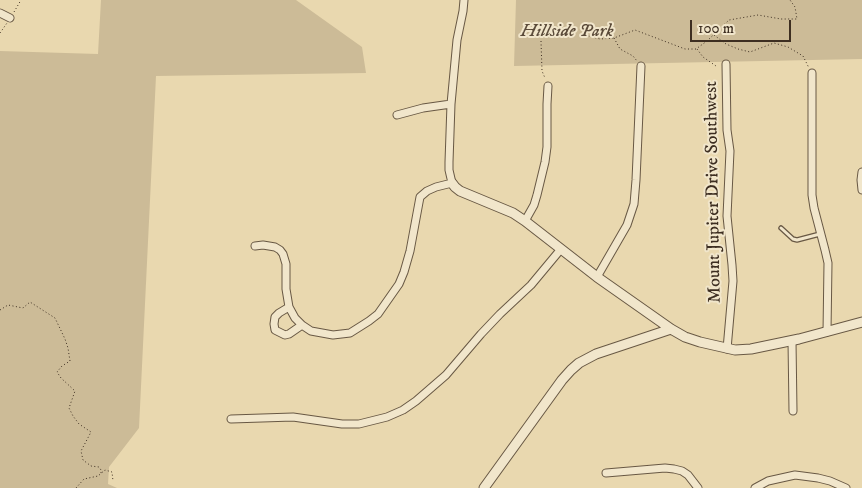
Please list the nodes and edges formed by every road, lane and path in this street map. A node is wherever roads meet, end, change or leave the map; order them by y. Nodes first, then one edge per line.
1 (464, 0) edge
2 (790, 0) edge
3 (0, 13) edge
4 (10, 18) dead end
5 (585, 35) dead end
6 (714, 35) junction
7 (614, 38) junction
8 (541, 41) dead end
9 (696, 49) junction
10 (726, 64) joint
11 (641, 66) joint
12 (812, 73) joint
13 (548, 86) joint
14 (451, 104) junction
15 (396, 115) dead end
16 (862, 172) edge
17 (452, 183) junction
18 (862, 190) edge
19 (525, 221) junction
20 (780, 228) dead end
21 (821, 234) junction
22 (256, 246) dead end
23 (561, 249) junction
24 (597, 277) junction
25 (289, 308) junction
26 (0, 310) edge
27 (862, 322) edge
28 (302, 325) junction
29 (671, 329) junction
30 (827, 332) junction
31 (792, 341) junction
32 (727, 349) junction
33 (793, 411) dead end
34 (231, 419) dead end
35 (101, 473) junction
36 (606, 473) dead end
37 (114, 481) dead end
38 (76, 488) edge
39 (484, 488) edge
40 (698, 488) edge
41 (755, 488) edge
42 (846, 488) edge

1 - 14 street
2 - 6 path
3 - 4 street
5 - 7 path
6 - 9 path
6 - 12 path
7 - 9 path
7 - 11 path
8 - 13 path
9 - 10 path
10 - 32 street, Mount Jupiter Drive Southwest
11 - 24 street
12 - 21 street
13 - 19 street
14 - 15 street
14 - 17 street
16 - 18 street
17 - 19 street
17 - 28 street
19 - 23 street
20 - 21 lane
21 - 30 street
22 - 25 street
23 - 24 street
23 - 34 street
24 - 29 street
25 - 28 street
25 - 28 street
26 - 35 path
27 - 30 street
29 - 32 street
29 - 39 street
30 - 31 street
31 - 32 street
31 - 33 street
35 - 37 path
35 - 38 path
36 - 40 street
41 - 42 street

